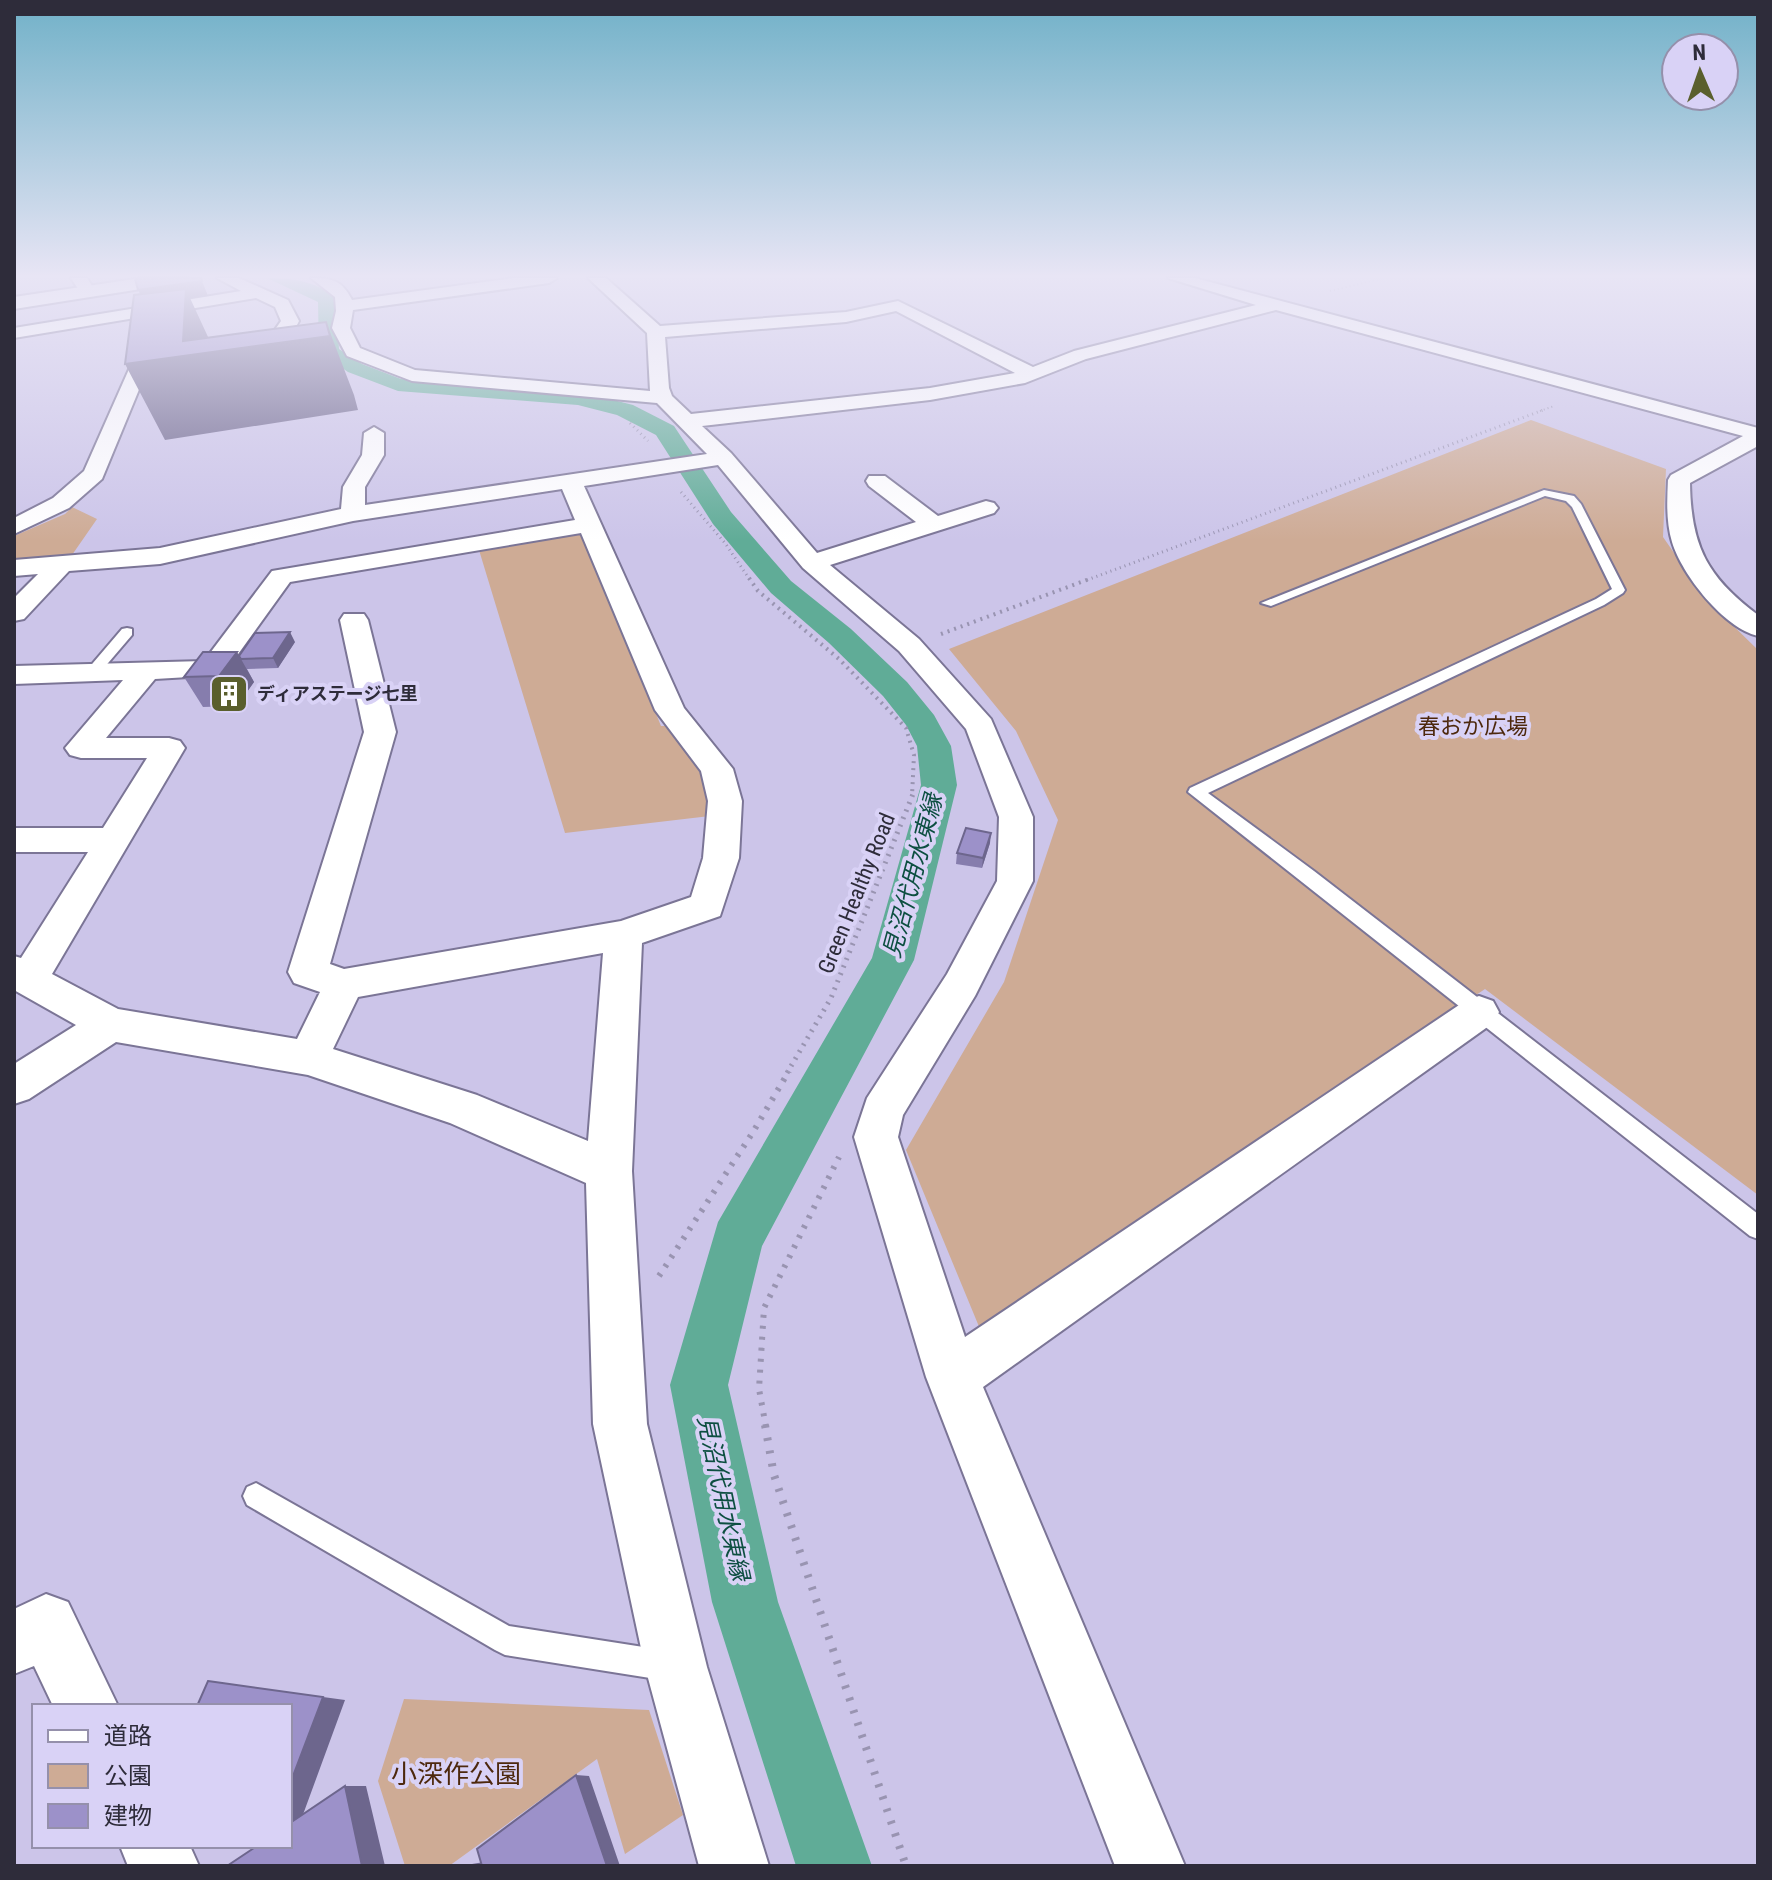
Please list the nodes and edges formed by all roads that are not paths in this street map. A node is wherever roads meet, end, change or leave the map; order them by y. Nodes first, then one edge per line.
1 (157, 366) edge
2 (388, 366) edge
3 (658, 366) edge
4 (1016, 366) edge
5 (1053, 366) edge
6 (1505, 366) edge
7 (1032, 374) junction
8 (675, 409) junction
9 (374, 433) dead end
10 (1758, 435) edge
11 (715, 459) junction
12 (570, 481) junction
13 (877, 481) dead end
14 (986, 508) dead end
15 (353, 514) junction
16 (324, 521) junction
17 (588, 525) junction
18 (935, 525) junction
19 (14, 527) edge
20 (812, 563) junction
21 (61, 565) junction
22 (14, 568) edge
23 (328, 570) junction
24 (1267, 603) dead end
25 (14, 613) edge
26 (354, 620) dead end
27 (1758, 628) edge
28 (127, 632) dead end
29 (147, 671) junction
30 (92, 673) junction
31 (14, 675) edge
32 (14, 840) edge
33 (116, 840) junction
34 (623, 935) junction
35 (21, 975) edge
36 (344, 984) junction
37 (1479, 1012) junction
38 (110, 1024) junction
39 (308, 1058) junction
40 (14, 1086) edge
41 (609, 1171) junction
42 (1758, 1228) edge
43 (952, 1377) junction
44 (256, 1496) dead end
45 (14, 1643) edge
46 (676, 1667) junction
47 (85, 1704) edge
48 (155, 1848) edge
49 (164, 1866) edge
50 (734, 1866) edge
51 (1150, 1866) edge

1 - 19 street
2 - 8 street
3 - 8 street
4 - 7 street
5 - 7 street
6 - 10 street
7 - 8 street
8 - 11 street
9 - 15 street
10 - 27 street
11 - 12 street
11 - 20 street
12 - 15 street
12 - 17 street
13 - 18 street
14 - 18 street
15 - 16 street
16 - 21 street
16 - 23 street
17 - 23 street
17 - 34 street
18 - 20 street
20 - 43 street
21 - 22 street
21 - 25 street
23 - 29 street
24 - 37 lane
26 - 36 street
28 - 30 lane
29 - 30 street
29 - 33 street
30 - 31 street
32 - 33 street
33 - 35 street
34 - 36 street
34 - 41 street
35 - 38 street
36 - 39 street
37 - 42 lane
37 - 43 street
38 - 39 street
38 - 40 street
39 - 41 street
41 - 46 street
43 - 51 street
44 - 46 lane
45 - 47 street
46 - 50 street
48 - 49 street

